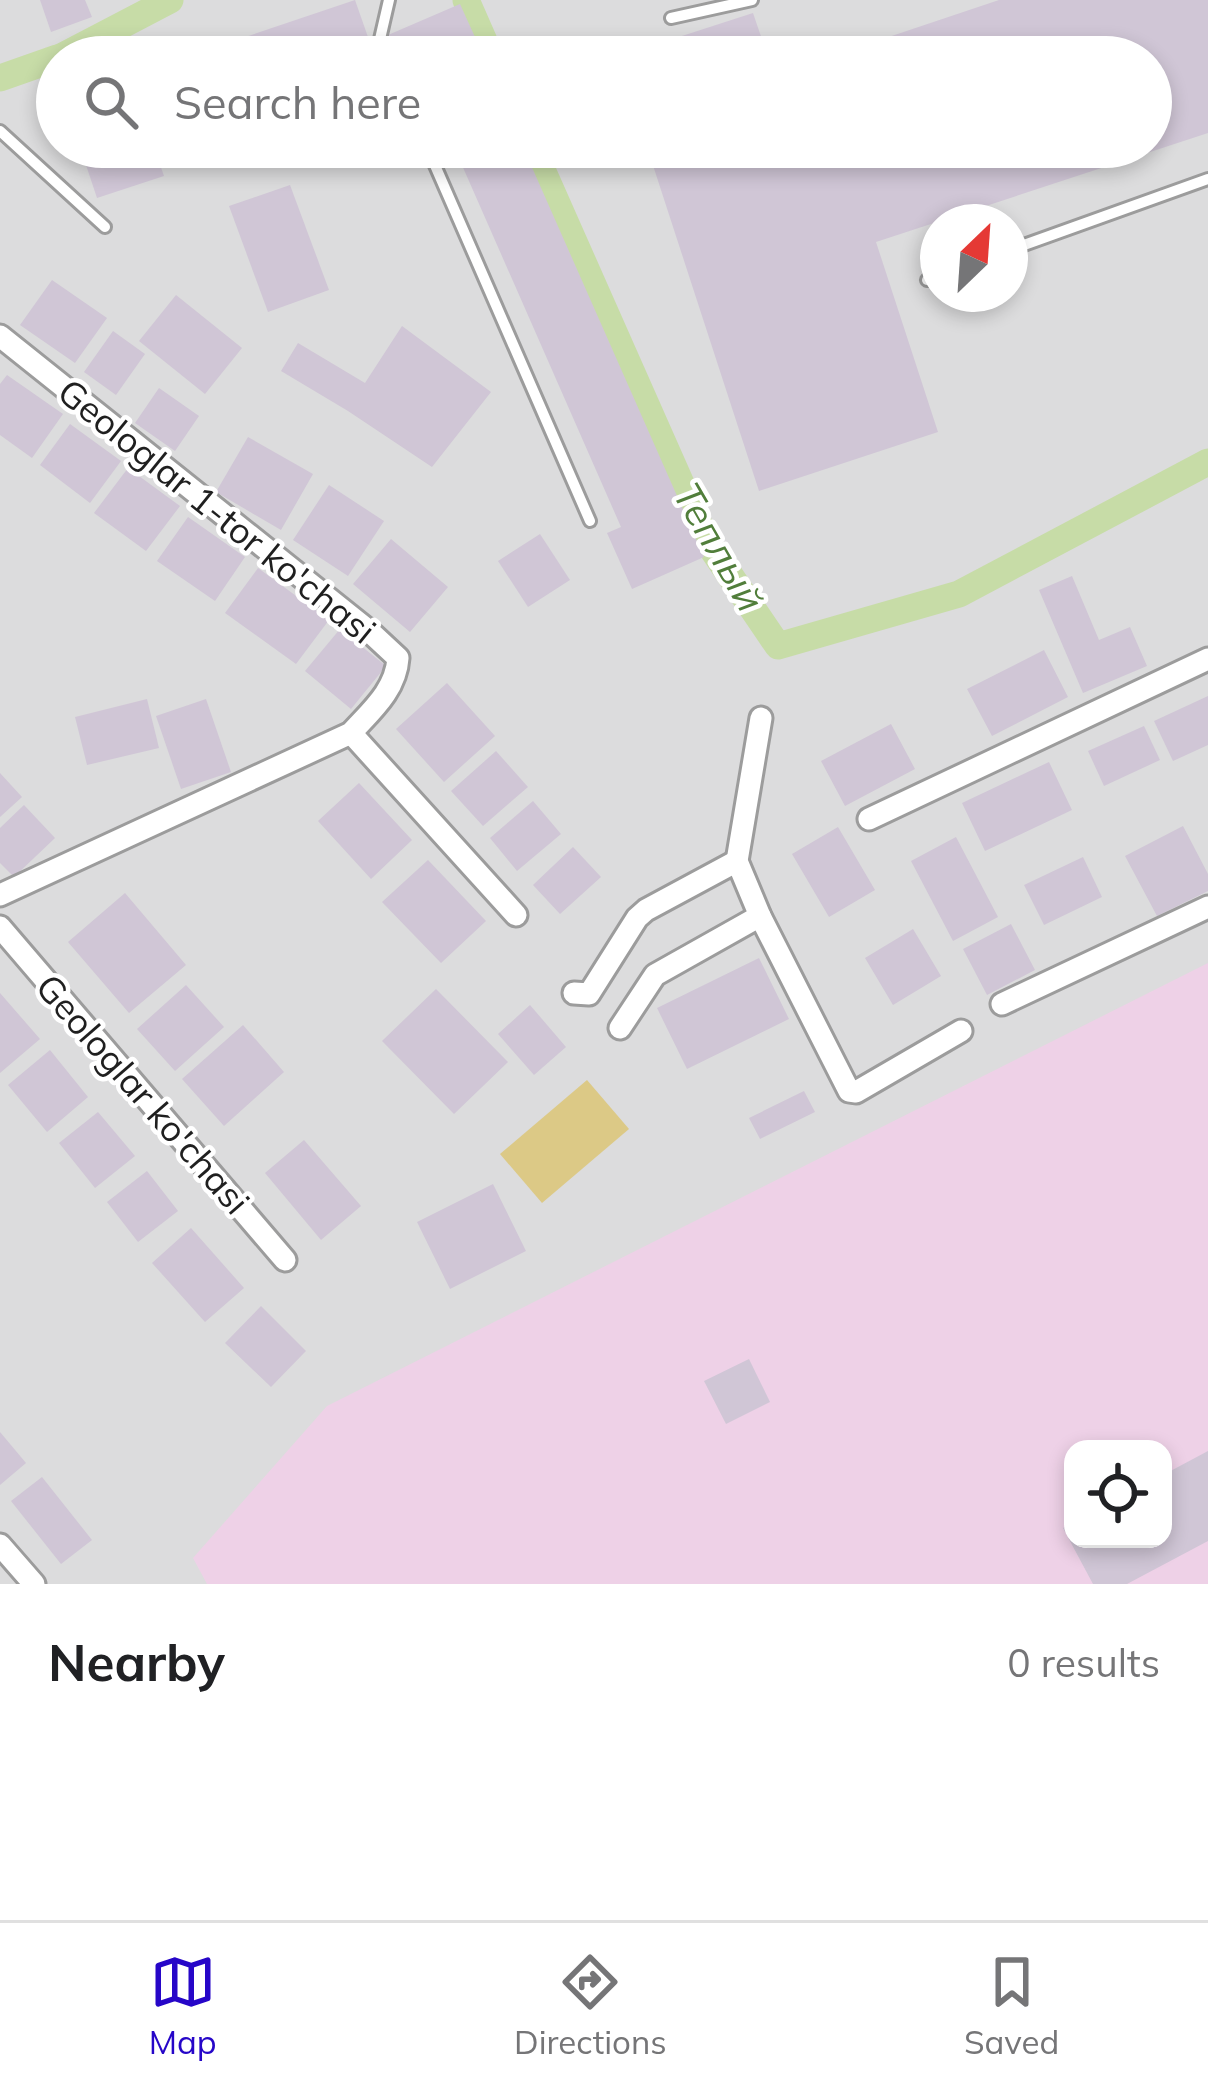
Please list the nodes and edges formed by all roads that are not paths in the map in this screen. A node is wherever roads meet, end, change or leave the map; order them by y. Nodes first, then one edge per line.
1 (389, 0) edge
2 (752, 0) edge
3 (671, 19) dead end
4 (381, 36) edge
5 (0, 131) edge
6 (36, 164) edge
7 (40, 168) edge
8 (436, 168) edge
9 (1208, 179) edge
10 (105, 227) dead end
11 (1028, 244) edge
12 (0, 336) edge
13 (590, 520) dead end
14 (1208, 659) edge
15 (761, 718) dead end
16 (351, 734) junction
17 (869, 819) dead end
18 (737, 861) junction
19 (0, 895) edge
20 (1208, 907) edge
21 (516, 915) dead end
22 (760, 916) junction
23 (0, 927) edge
24 (574, 994) dead end
25 (1002, 1004) dead end
26 (620, 1028) dead end
27 (961, 1031) dead end
28 (285, 1260) dead end
29 (0, 1545) edge
30 (34, 1584) edge

1 - 4 lane
2 - 3 lane
5 - 6 lane
7 - 10 lane
8 - 13 lane
9 - 11 lane
12 - 16 street, Geologlar 1-tor ko'chasi
14 - 17 street
15 - 18 street
16 - 19 street, Geologlar 1-tor ko'chasi
16 - 21 street
18 - 22 street
18 - 24 street
20 - 25 street
22 - 26 street
22 - 27 street
23 - 28 street, Geologlar ko'chasi
29 - 30 street

